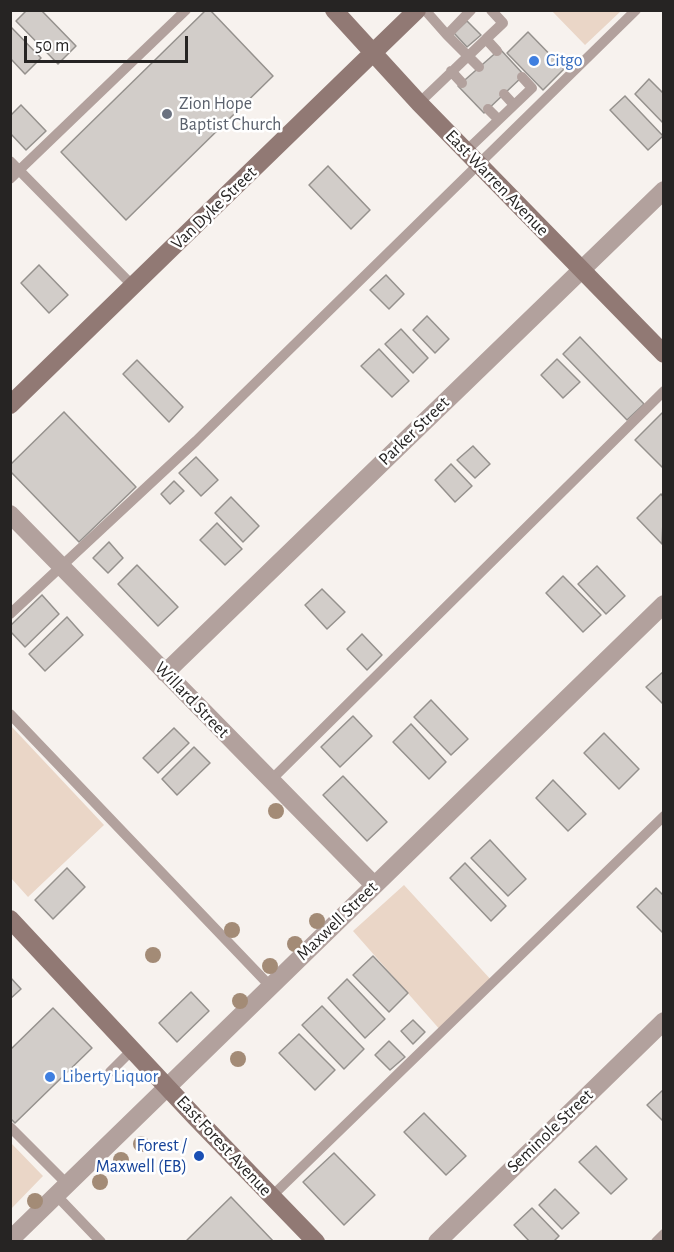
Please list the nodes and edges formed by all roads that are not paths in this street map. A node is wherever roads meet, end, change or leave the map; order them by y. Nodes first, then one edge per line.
1 (186, 10) edge
2 (334, 10) edge
3 (417, 10) edge
4 (425, 10) edge
5 (471, 10) edge
6 (491, 10) edge
7 (636, 10) edge
8 (447, 34) junction
9 (486, 39) junction
10 (497, 51) dead end
11 (373, 53) junction
12 (467, 56) junction
13 (479, 67) dead end
14 (451, 71) junction
15 (522, 76) dead end
16 (462, 83) dead end
17 (504, 94) dead end
18 (419, 103) junction
19 (514, 105) junction
20 (488, 109) dead end
21 (498, 119) junction
22 (472, 157) junction
23 (10, 160) edge
24 (20, 170) junction
25 (10, 179) edge
26 (663, 190) edge
27 (581, 268) junction
28 (132, 285) junction
29 (663, 354) edge
30 (663, 392) edge
31 (10, 405) edge
32 (10, 514) edge
33 (61, 566) junction
34 (663, 604) edge
35 (10, 614) edge
36 (165, 673) junction
37 (10, 714) edge
38 (271, 780) junction
39 (663, 816) edge
40 (374, 885) junction
41 (10, 919) edge
42 (270, 986) junction
43 (663, 1021) edge
44 (133, 1049) junction
45 (110, 1072) dead end
46 (168, 1086) junction
47 (10, 1127) edge
48 (62, 1190) junction
49 (272, 1196) junction
50 (663, 1234) edge
51 (10, 1240) edge
52 (101, 1242) edge
53 (316, 1242) edge
54 (437, 1242) edge
55 (656, 1242) edge

1 - 24 lane
2 - 11 main road, East Warren Avenue
3 - 11 main road, Van Dyke Street
4 - 8 lane
5 - 8 lane
6 - 9 lane
7 - 22 lane
8 - 12 lane
9 - 10 lane
9 - 12 lane
11 - 18 main road, East Warren Avenue
11 - 28 main road, Van Dyke Street
12 - 13 lane
12 - 14 lane
14 - 16 lane
14 - 18 lane
15 - 19 lane
17 - 19 lane
18 - 22 main road, East Warren Avenue
19 - 21 lane
20 - 21 lane
21 - 22 lane
22 - 27 main road, East Warren Avenue
22 - 33 lane
23 - 24 lane
24 - 25 lane
24 - 28 lane
26 - 27 street, Parker Street
27 - 29 main road, East Warren Avenue
27 - 36 street, Parker Street
28 - 31 main road, Van Dyke Street
30 - 38 lane
32 - 33 street, Willard Street
33 - 35 lane
33 - 36 street, Willard Street
34 - 40 street, Maxwell Street
36 - 38 street, Willard Street
37 - 42 lane
38 - 40 street, Willard Street
39 - 49 lane
40 - 42 street, Maxwell Street
41 - 44 main road, East Forest Avenue
42 - 46 street, Maxwell Street
43 - 54 street, Seminole Street
44 - 45 lane
44 - 46 main road, East Forest Avenue
46 - 48 street, Maxwell Street
46 - 49 main road, East Forest Avenue
47 - 48 lane
48 - 51 street, Maxwell Street
48 - 52 lane
49 - 53 main road, East Forest Avenue
50 - 55 lane

